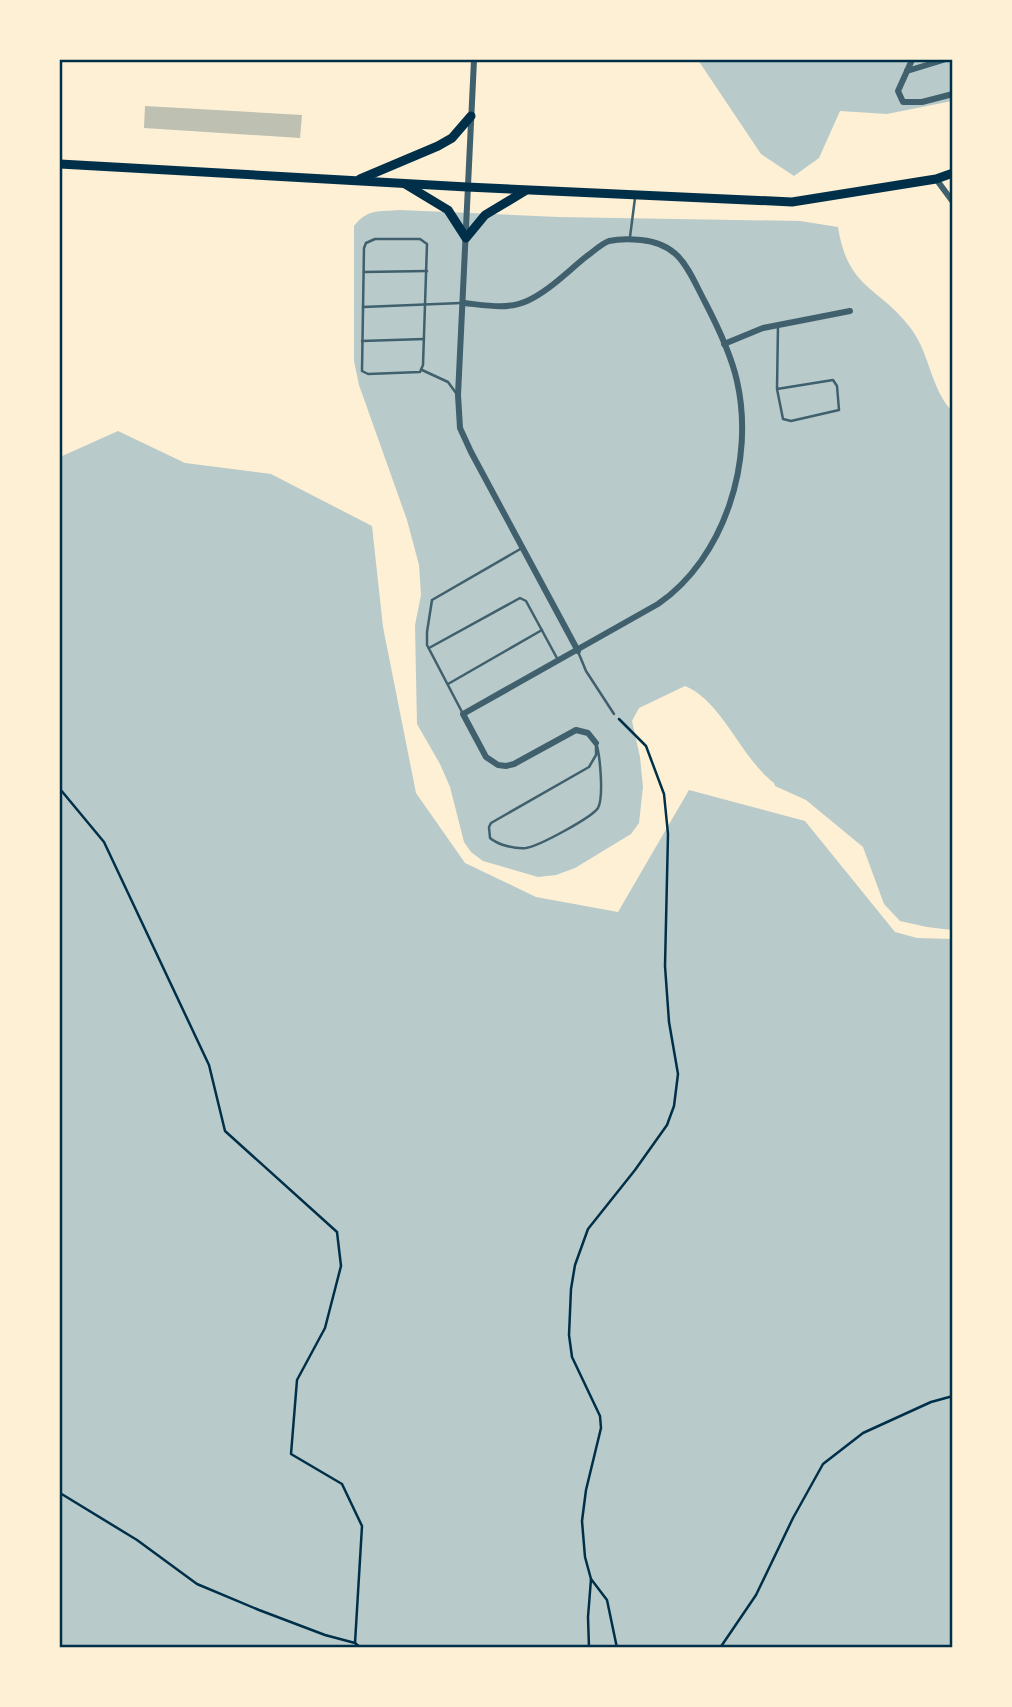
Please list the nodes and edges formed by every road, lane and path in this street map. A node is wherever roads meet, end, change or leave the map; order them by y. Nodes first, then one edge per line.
1 (474, 60) edge
2 (912, 60) edge
3 (943, 60) edge
4 (934, 61) edge
5 (907, 71) junction
6 (953, 94) edge
7 (471, 116) junction
8 (60, 164) edge
9 (953, 173) edge
10 (936, 179) junction
11 (359, 180) junction
12 (403, 183) junction
13 (467, 187) junction
14 (527, 190) junction
15 (636, 195) junction
16 (953, 202) edge
17 (466, 238) junction
18 (629, 240) junction
19 (427, 271) junction
20 (364, 272) junction
21 (425, 303) junction
22 (464, 303) junction
23 (363, 307) junction
24 (850, 312) dead end
25 (778, 324) junction
26 (424, 339) junction
27 (362, 341) junction
28 (724, 344) junction
29 (422, 369) junction
30 (777, 389) junction
31 (458, 395) junction
32 (522, 548) junction
33 (542, 630) junction
34 (429, 648) junction
35 (578, 651) junction
36 (559, 660) junction
37 (448, 684) junction
38 (463, 714) junction
39 (614, 714) joint
40 (596, 743) junction
41 (60, 789) edge
42 (953, 1396) edge
43 (60, 1493) edge
44 (591, 1579) junction
45 (355, 1643) junction
46 (361, 1647) edge
47 (589, 1647) edge
48 (617, 1647) edge
49 (720, 1647) edge

1 - 7 street
2 - 5 street
3 - 4 street
4 - 5 street
5 - 6 street
7 - 11 main road
7 - 13 street
8 - 11 main road
9 - 10 main road
10 - 15 main road
10 - 16 street
11 - 12 main road
12 - 13 main road
12 - 17 main road
13 - 14 main road
13 - 17 street
14 - 15 main road
14 - 17 main road
15 - 18 lane
17 - 22 street
18 - 22 street
18 - 28 street
19 - 20 lane
19 - 20 lane
19 - 21 lane
20 - 23 lane
21 - 22 lane
21 - 23 lane
21 - 26 lane
22 - 31 street
23 - 27 lane
24 - 25 street
25 - 28 street
25 - 30 lane
26 - 27 lane
26 - 29 lane
27 - 29 lane
28 - 35 street
29 - 31 lane
30 - 30 lane
31 - 32 street
32 - 34 lane
32 - 35 street
33 - 34 lane
33 - 36 lane
33 - 37 lane
34 - 37 lane
35 - 36 street
35 - 39 lane
36 - 38 street
37 - 38 lane
38 - 40 street
39 - 44 path
40 - 40 lane
41 - 45 path
42 - 49 path
43 - 45 path
44 - 47 path
44 - 48 path
45 - 46 path

